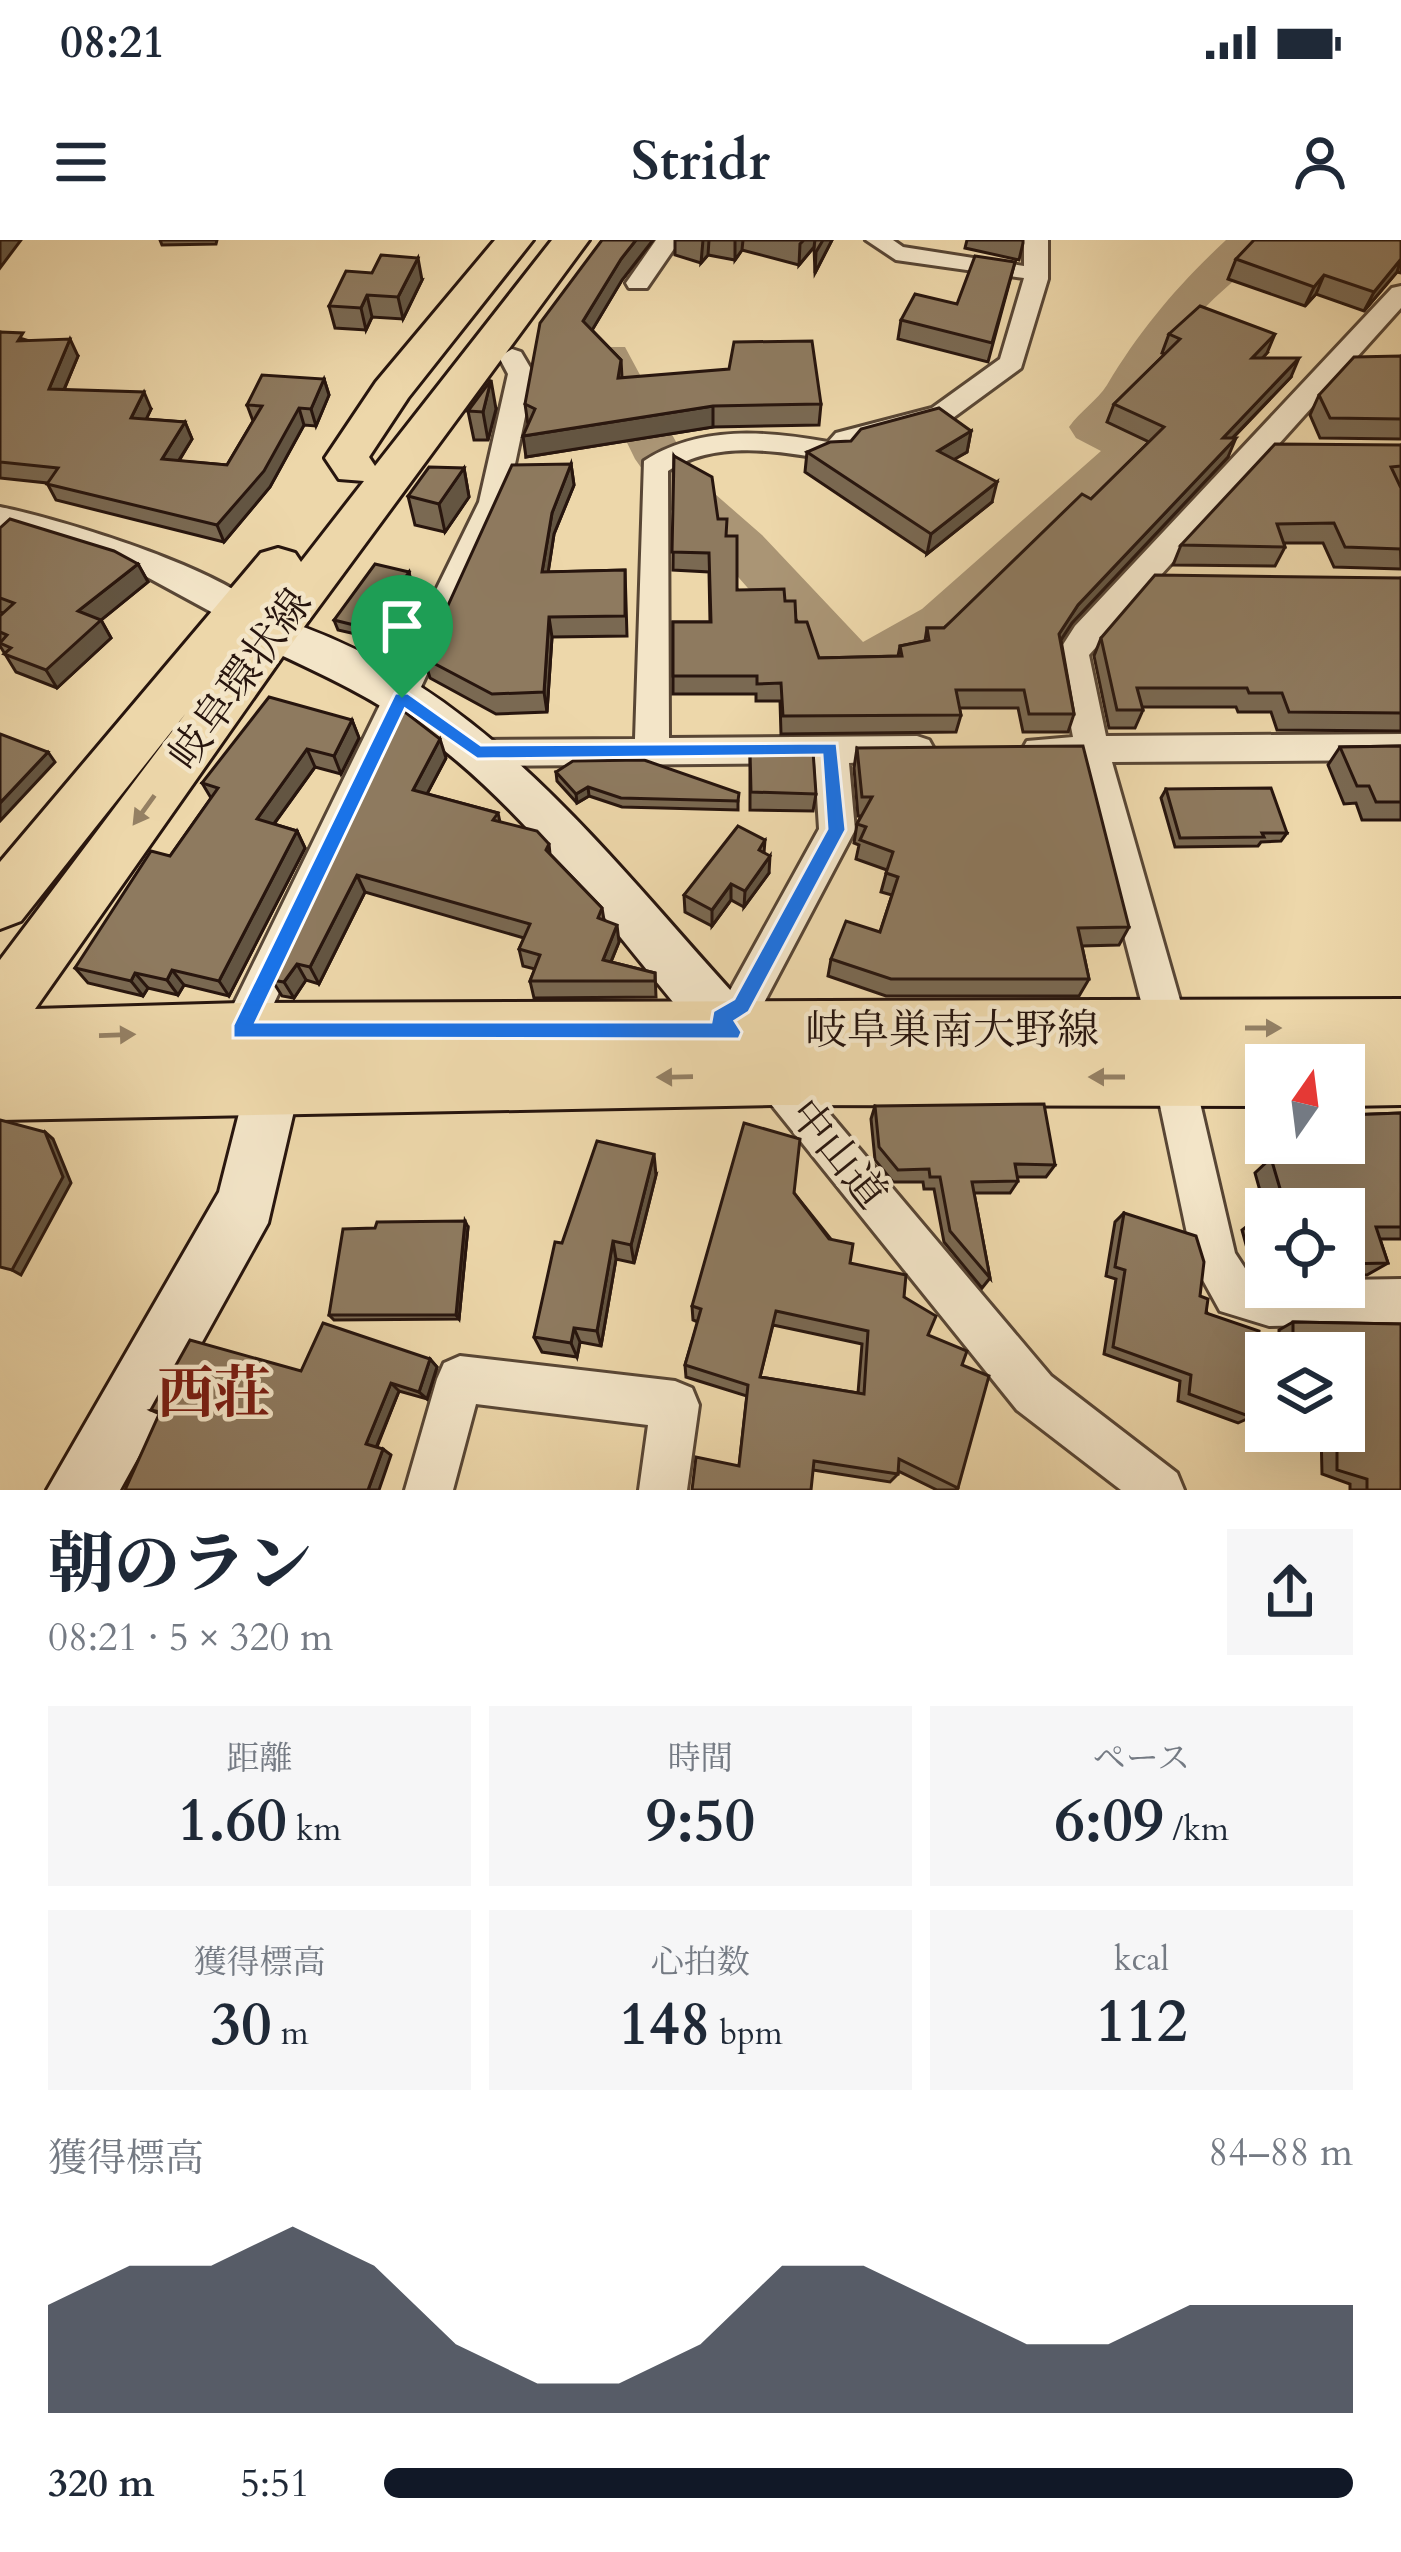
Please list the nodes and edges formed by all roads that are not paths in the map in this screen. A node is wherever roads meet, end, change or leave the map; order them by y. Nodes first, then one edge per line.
1 (515, 240) edge
2 (542, 240) edge
3 (571, 240) edge
4 (594, 240) edge
5 (668, 240) edge
6 (878, 240) edge
7 (1036, 240) edge
8 (1036, 274) junction
9 (638, 283) dead end
10 (1401, 293) edge
11 (1362, 335) junction
12 (1401, 335) edge
13 (466, 378) junction
14 (1253, 450) junction
15 (1295, 450) edge
16 (377, 467) junction
17 (0, 517) edge
18 (1137, 579) junction
19 (1185, 580) edge
20 (257, 622) junction
21 (402, 698) junction
22 (1401, 747) edge
23 (831, 748) junction
24 (950, 749) edge
25 (997, 749) edge
26 (652, 750) junction
27 (1092, 750) junction
28 (477, 752) junction
29 (4, 893) edge
30 (0, 1008) edge
31 (1401, 1027) edge
32 (0, 1038) edge
33 (741, 1041) junction
34 (1171, 1053) junction
35 (256, 1058) junction
36 (1245, 1071) edge
37 (1401, 1075) edge
38 (1365, 1076) edge
39 (0, 1090) edge
40 (1401, 1301) edge
41 (82, 1490) edge
42 (429, 1490) edge
43 (663, 1490) edge
44 (1160, 1490) edge

1 - 16 main road
2 - 13 main road, 岐阜環状線
3 - 13 main road, 岐阜環状線
4 - 13 main road
5 - 9 street
6 - 8 street
7 - 8 street
8 - 26 street
10 - 11 street
11 - 12 street
11 - 14 street
13 - 16 main road, 岐阜環状線
13 - 21 street
14 - 15 street
14 - 18 street
16 - 20 main road, 岐阜環状線
17 - 20 street
18 - 19 street
18 - 27 street
20 - 21 street, 中山道
20 - 29 main road, 岐阜環状線
20 -> 30 main road, 岐阜環状線
21 - 28 street, 中山道
21 - 35 street
22 - 27 street
23 - 24 street
23 - 26 street
23 - 33 street
25 - 27 street
26 - 28 street
27 - 34 street
28 - 33 street, 中山道
34 -> 31 main road, 岐阜巣南大野線
32 -> 35 main road, 岐阜巣南大野線
33 - 34 main road, 岐阜巣南大野線
33 - 35 main road, 岐阜巣南大野線
33 - 44 street, 中山道
34 - 36 main road, 岐阜巣南大野線
34 - 40 street
35 - 39 main road, 岐阜巣南大野線
35 - 41 street
37 - 38 main road
42 - 43 street

